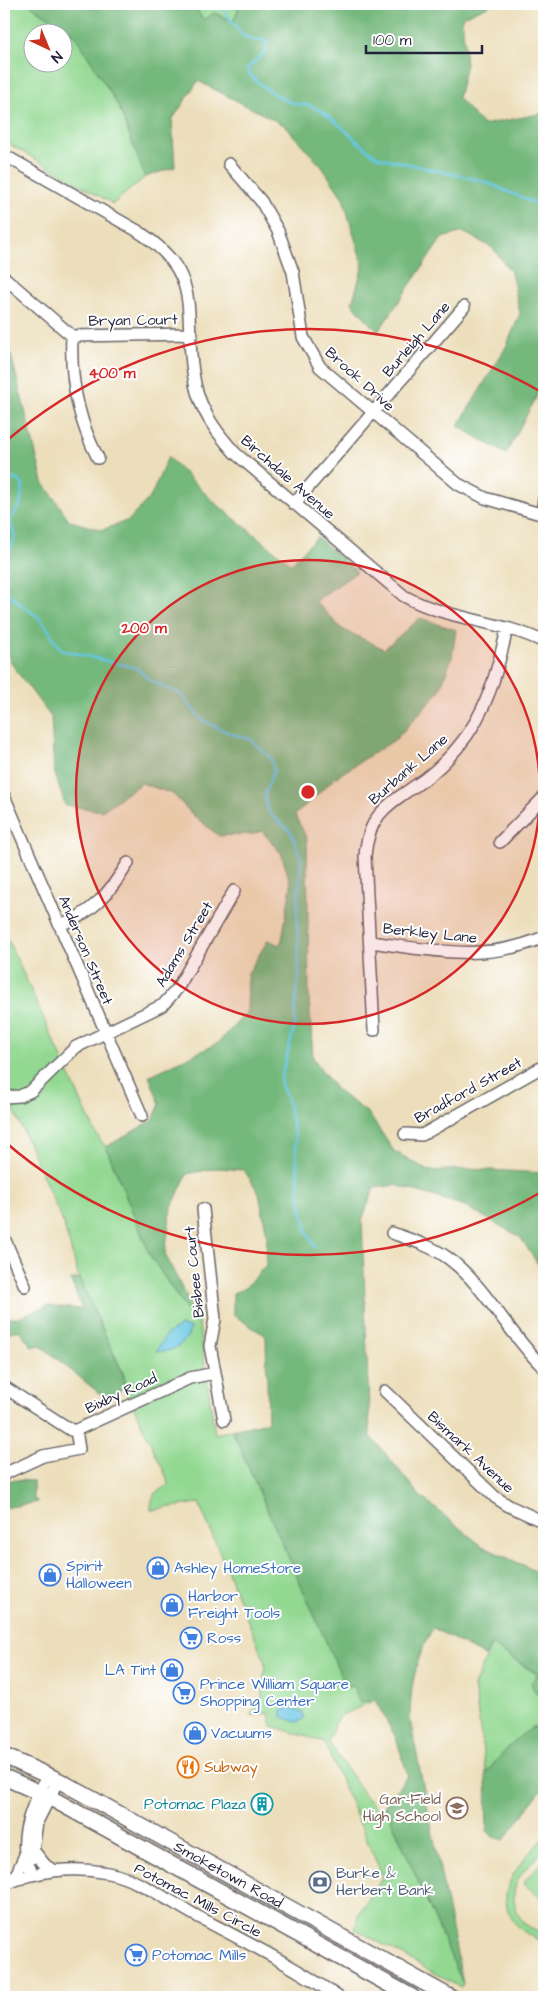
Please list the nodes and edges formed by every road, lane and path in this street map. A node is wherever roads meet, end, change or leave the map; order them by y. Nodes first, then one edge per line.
1 (4, 155) edge
2 (229, 164) dead end
3 (6, 279) dead end
4 (464, 307) dead end
5 (192, 334) junction
6 (72, 336) junction
7 (373, 412) junction
8 (98, 458) dead end
9 (544, 499) edge
10 (294, 504) junction
11 (543, 515) edge
12 (507, 629) junction
13 (544, 642) edge
14 (4, 796) edge
15 (544, 797) edge
16 (500, 842) dead end
17 (128, 863) dead end
18 (234, 891) dead end
19 (59, 925) junction
20 (544, 937) edge
21 (370, 942) junction
22 (374, 1030) dead end
23 (106, 1032) junction
24 (544, 1066) edge
25 (4, 1097) edge
26 (142, 1116) dead end
27 (405, 1134) dead end
28 (203, 1209) dead end
29 (392, 1233) dead end
30 (4, 1238) edge
31 (25, 1286) dead end
32 (544, 1368) edge
33 (215, 1373) junction
34 (4, 1387) edge
35 (385, 1391) dead end
36 (224, 1420) dead end
37 (76, 1430) junction
38 (4, 1474) edge
39 (544, 1522) edge
40 (4, 1756) edge
41 (4, 1777) edge
42 (53, 1777) junction
43 (44, 1794) junction
44 (28, 1852) junction
45 (54, 1871) junction
46 (33, 1874) junction
47 (5, 1885) edge
48 (322, 1926) junction
49 (312, 1943) junction
50 (338, 1997) edge
51 (412, 1997) edge
52 (450, 1997) edge

1 - 5 street, Birchdale Avenue
2 - 7 street, Brook Drive
3 - 6 street, Bryan Court
4 - 7 street, Burleigh Lane
5 - 6 street, Bryan Court
5 - 10 street, Birchdale Avenue
6 - 8 street
7 - 10 street, Burleigh Lane
7 - 11 street, Brook Drive
9 - 11 street
10 - 12 street, Birchdale Avenue
12 - 13 street, Birchdale Avenue
12 - 21 street, Burbank Lane
14 - 19 street, Anderson Street
15 - 16 street
17 - 19 street
18 - 23 street, Adams Street
19 - 23 street, Anderson Street
20 - 21 street, Berkley Lane
21 - 22 street, Burbank Lane
23 - 25 street, Adams Street
23 - 26 street, Anderson Street
24 - 27 street, Bradford Street
28 - 33 street, Bisbee Court
29 - 32 street
30 - 31 street
33 - 36 street, Bisbee Court
33 - 37 street, Bixby Road
34 - 37 street
35 - 39 street, Bismark Avenue
37 - 38 street, Bixby Road
40 - 42 main road, Smoketown Road
41 - 43 main road, Smoketown Road
42 - 43 street
42 - 48 main road, Smoketown Road
43 - 44 street
43 - 49 main road, Smoketown Road
44 - 45 street
44 - 46 street
44 - 47 street
45 - 46 street, Potomac Mills Circle
45 - 50 street, Potomac Mills Circle
46 - 47 street, Potomac Mills Circle
48 - 49 main road
48 - 52 main road, Smoketown Road
49 - 51 main road, Smoketown Road

